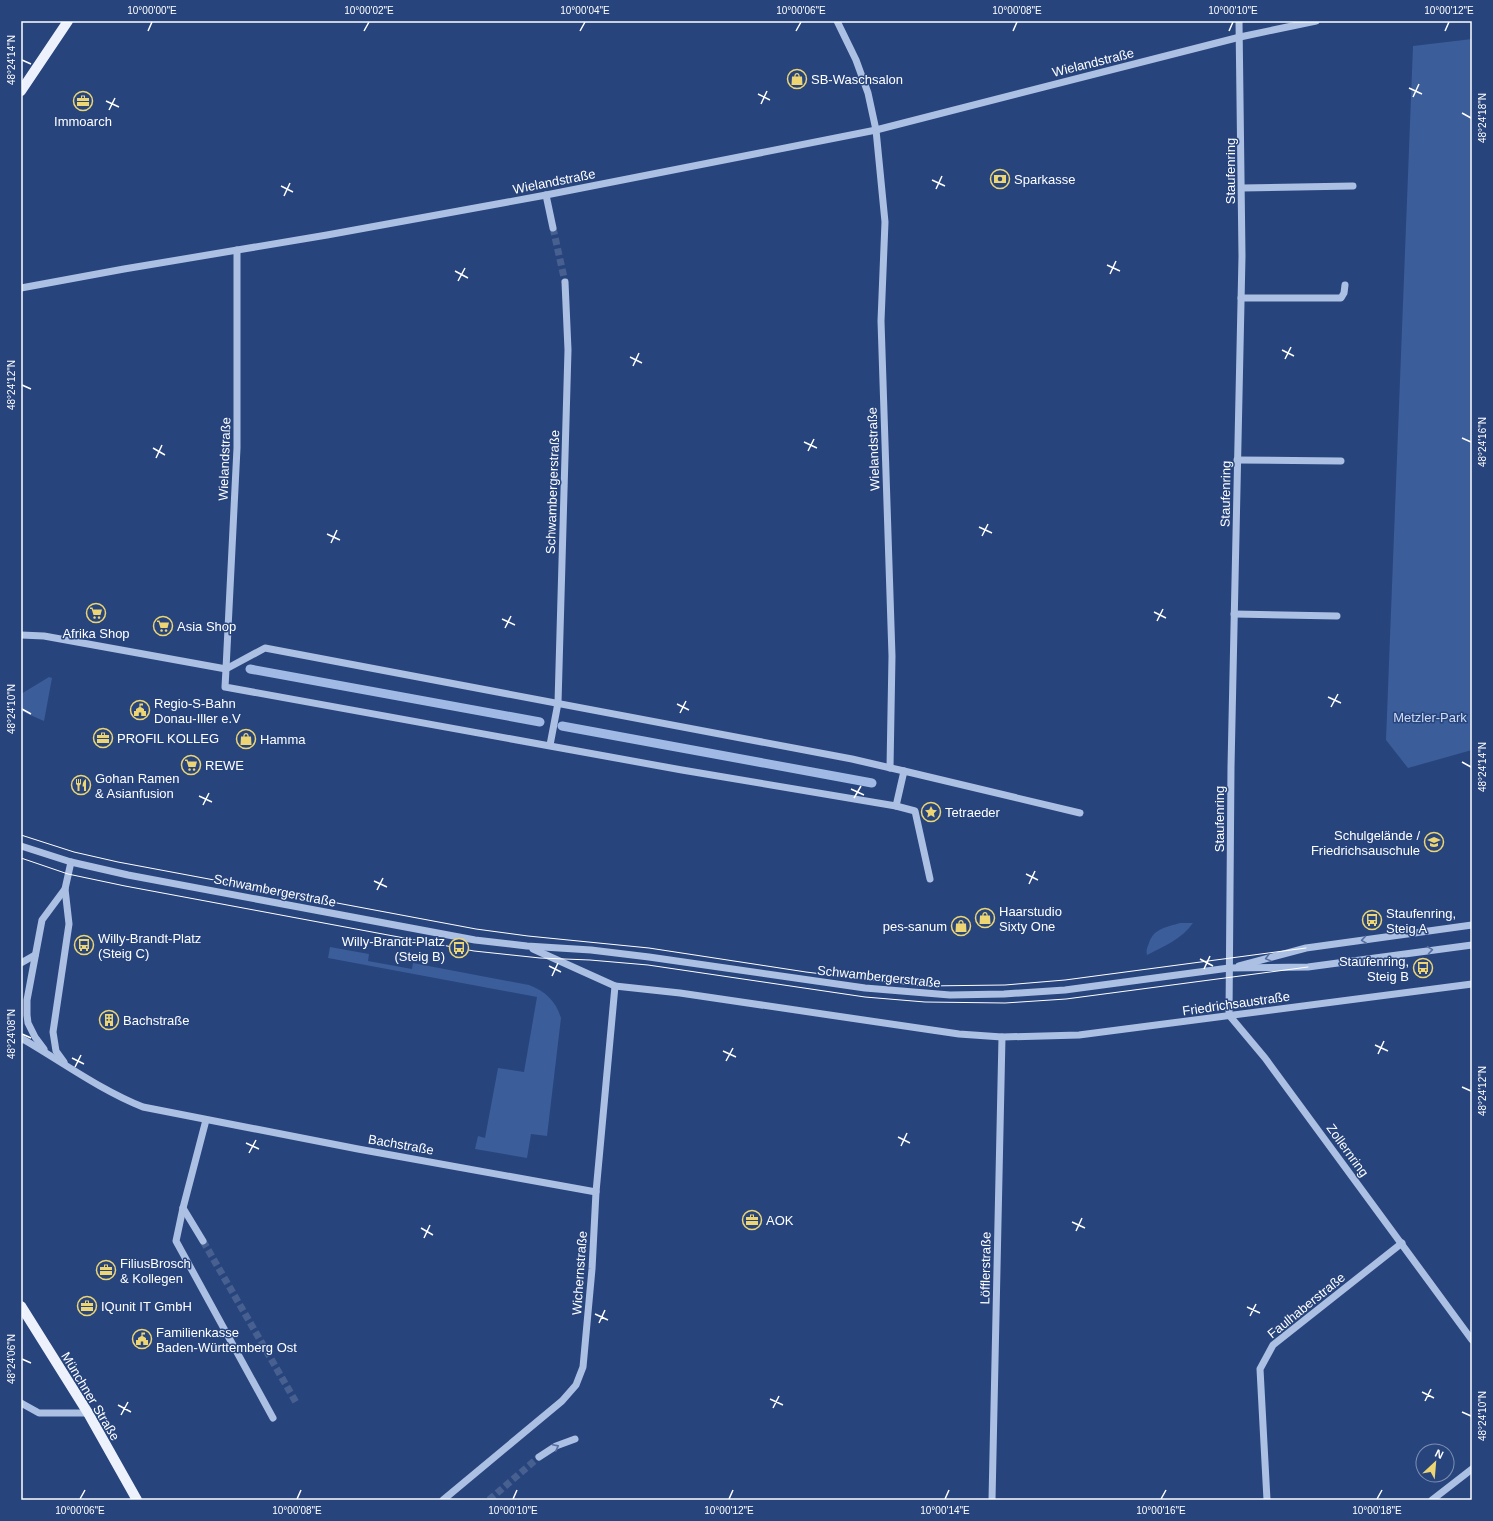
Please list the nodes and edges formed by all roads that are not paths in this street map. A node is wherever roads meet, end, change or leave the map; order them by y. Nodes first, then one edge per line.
1 (68, 21) edge
2 (837, 21) edge
3 (1240, 21) edge
4 (1316, 21) edge
5 (1240, 37) junction
6 (21, 91) edge
7 (876, 130) junction
8 (1353, 186) dead end
9 (1242, 188) junction
10 (546, 195) junction
11 (553, 228) tunnel mouth
12 (236, 250) junction
13 (565, 282) tunnel mouth
14 (1345, 284) dead end
15 (21, 288) edge
16 (1241, 298) junction
17 (1237, 460) junction
18 (1341, 461) dead end
19 (1234, 614) junction
20 (1337, 616) dead end
21 (21, 635) edge
22 (226, 668) junction
23 (558, 703) junction
24 (550, 746) junction
25 (890, 768) junction
26 (904, 771) junction
27 (896, 806) junction
28 (1080, 813) dead end
29 (21, 846) edge
30 (71, 862) junction
31 (930, 879) dead end
32 (65, 889) junction
33 (1472, 925) edge
34 (1472, 945) edge
35 (528, 946) junction
36 (35, 955) junction
37 (21, 963) edge
38 (1229, 968) junction
39 (1472, 984) edge
40 (615, 986) junction
41 (1229, 1015) junction
42 (1002, 1037) junction
43 (21, 1038) edge
44 (49, 1054) junction
45 (70, 1067) junction
46 (206, 1120) junction
47 (596, 1192) junction
48 (183, 1208) junction
49 (203, 1241) tunnel mouth
50 (1402, 1243) junction
51 (21, 1306) edge
52 (1472, 1340) edge
53 (21, 1403) edge
54 (88, 1413) junction
55 (273, 1418) dead end
56 (575, 1438) dead end
57 (538, 1457) tunnel mouth
58 (1472, 1469) edge
59 (137, 1500) edge
60 (443, 1500) edge
61 (992, 1500) edge
62 (1267, 1500) edge
63 (1432, 1500) edge

1 - 6 main road
2 - 7 street
3 - 5 street, Staufenring
4 - 5 street, Wielandstraße
5 - 7 street, Wielandstraße
5 - 9 street, Staufenring
7 - 10 street, Wielandstraße
7 - 25 street, Wielandstraße
8 - 9 street
9 - 16 street, Staufenring
10 - 11 street
10 - 12 street, Wielandstraße
12 - 15 street, Wielandstraße
12 - 22 street, Wielandstraße
13 - 23 street, Schwambergerstraße
14 - 16 street
16 - 17 street, Staufenring
17 - 18 street
17 - 19 street, Staufenring
19 - 20 street
19 - 38 street, Staufenring
21 - 22 street
22 - 23 street
22 - 24 street
23 - 24 street, Schwambergerstraße
23 - 25 street
24 - 27 street
25 - 26 street
26 - 27 street
26 - 28 street
27 - 31 street
29 - 30 street, Schwambergerstraße
30 - 32 street, Bachstraße
30 - 35 street, Schwambergerstraße
32 - 36 street, Bachstraße
32 - 45 street, Bachstraße
33 -> 38 street
38 -> 34 street
35 - 38 street, Schwambergerstraße
35 - 40 street, Schwambergerstraße
36 - 37 street
36 - 44 street, Bachstraße
38 - 41 street
39 - 41 street, Friedrichsaustraße
40 - 42 street, Schwambergerstraße
40 - 47 street, Wichernstraße
41 - 42 street, Friedrichsaustraße
41 - 50 street, Zollernring
42 - 61 street, Löfflerstraße
43 - 44 street, Bachstraße
44 - 45 street, Bachstraße
45 - 46 street, Bachstraße
46 - 47 street, Bachstraße
46 - 48 street
47 - 60 street, Wichernstraße
48 - 49 street
48 - 55 street
50 - 52 street, Zollernring
50 - 62 street, Faulhaberstraße
51 - 54 main road, Münchner Straße
53 - 54 street
54 - 59 main road, Münchner Straße
57 -> 56 street
58 - 63 street

